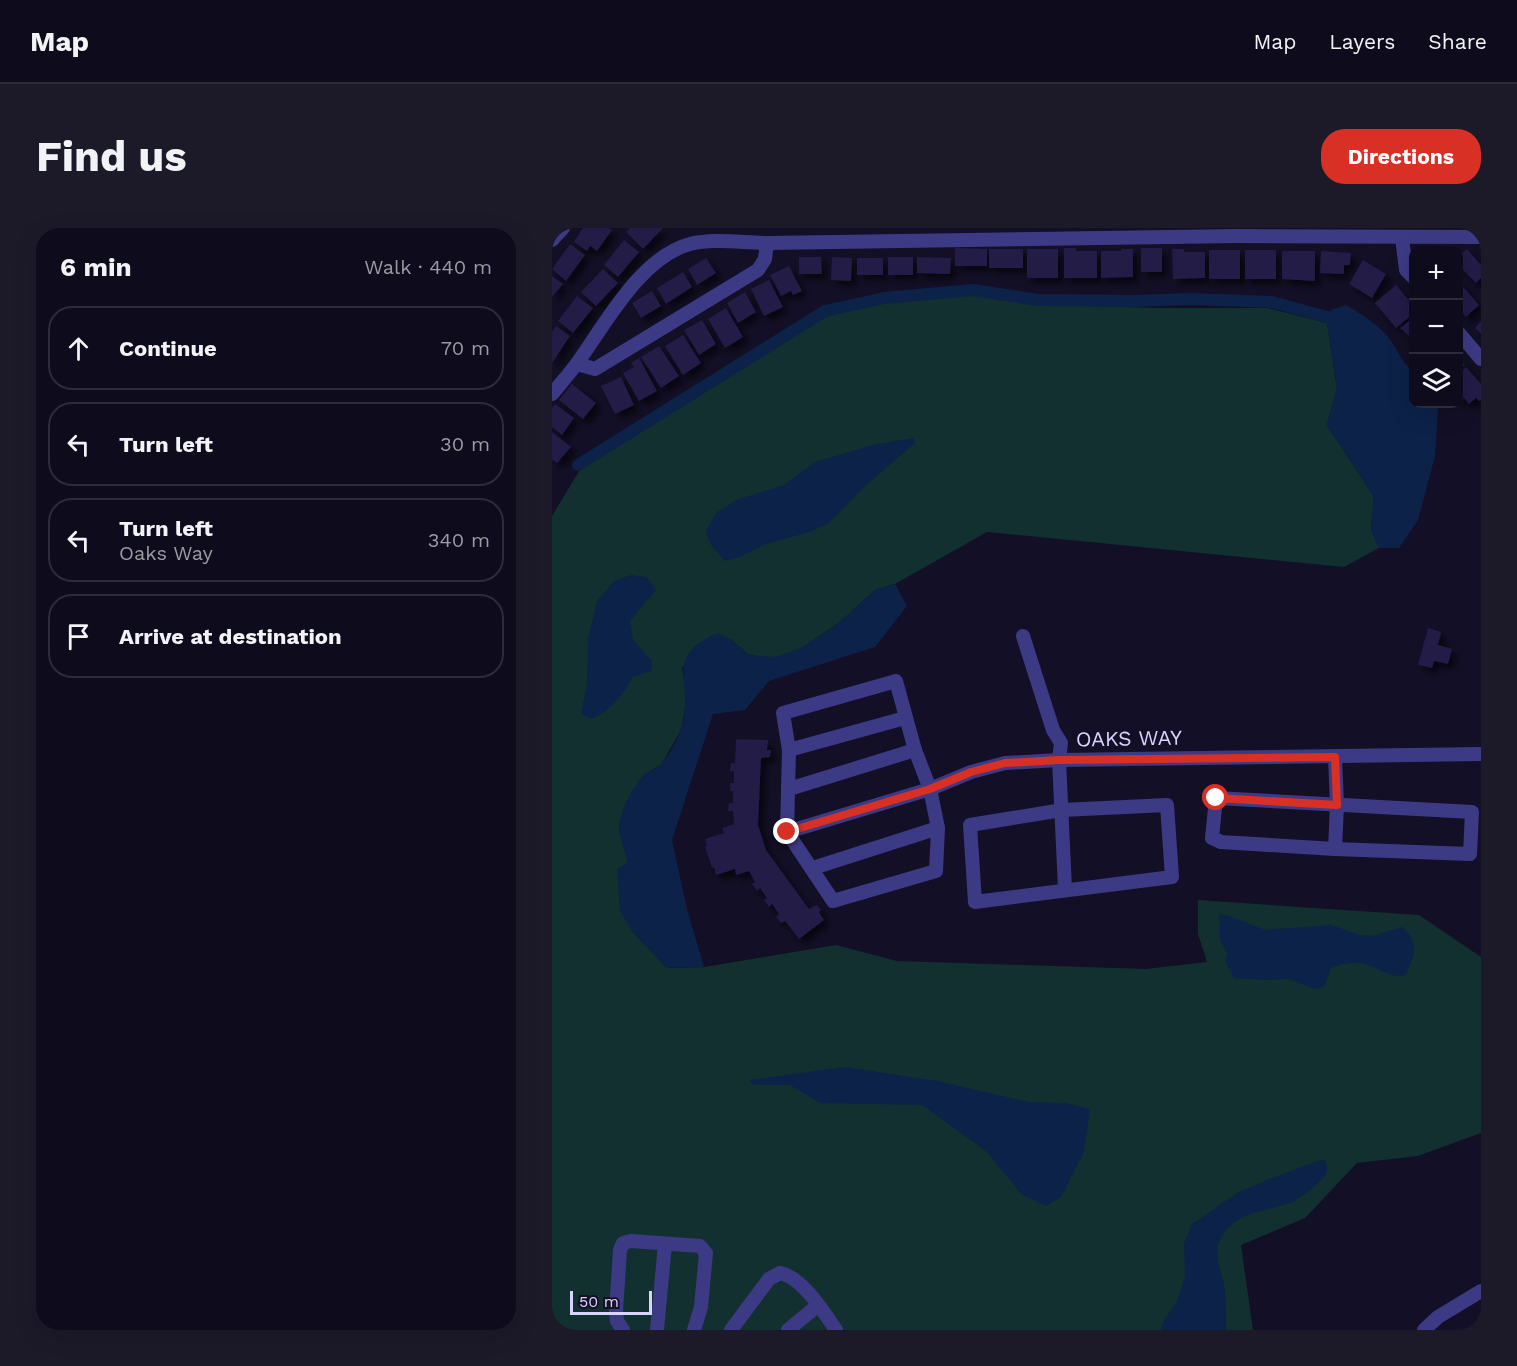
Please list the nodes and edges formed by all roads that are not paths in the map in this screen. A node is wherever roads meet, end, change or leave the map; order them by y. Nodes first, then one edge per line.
1 (563, 228) edge
2 (1219, 232) edge
3 (1237, 232) edge
4 (716, 235) edge
5 (1481, 237) edge
6 (1402, 238) junction
7 (552, 240) edge
8 (767, 243) junction
9 (1409, 273) edge
10 (1463, 338) edge
11 (1481, 359) edge
12 (577, 364) junction
13 (552, 394) edge
14 (1023, 636) dead end
15 (905, 717) junction
16 (789, 750) junction
17 (915, 750) junction
18 (1481, 754) edge
19 (1335, 757) junction
20 (1059, 760) junction
21 (789, 789) junction
22 (930, 789) junction
23 (1337, 805) junction
24 (1062, 810) junction
25 (938, 828) junction
26 (787, 832) junction
27 (1335, 849) junction
28 (813, 868) junction
29 (1065, 889) junction
30 (665, 1244) junction
31 (1481, 1291) edge
32 (817, 1306) junction
33 (622, 1330) edge
34 (657, 1330) edge
35 (694, 1330) edge
36 (730, 1330) edge
37 (788, 1330) edge
38 (836, 1330) edge
39 (1424, 1330) edge

1 - 7 street
2 - 3 street
2 - 8 street
3 - 6 street
4 - 8 street
4 - 12 street
5 - 6 street
6 - 9 street
8 - 12 street
10 - 11 street
12 - 13 street
14 - 20 street
15 - 16 street
15 - 16 street
15 - 17 street
16 - 21 street
17 - 21 street
17 - 22 street
18 - 19 street, OAKS WAY
19 - 20 street, OAKS WAY
19 - 23 street
20 - 22 street, OAKS WAY
20 - 24 street
21 - 26 street
22 - 25 street
22 - 26 street, OAKS WAY
23 - 27 street
23 - 27 street
23 - 27 street
24 - 29 street
24 - 29 street
24 - 29 street
25 - 28 street
25 - 28 street
26 - 28 street
30 - 33 street
30 - 34 street
30 - 35 street
31 - 39 street
32 - 36 street
32 - 37 street
32 - 38 street

